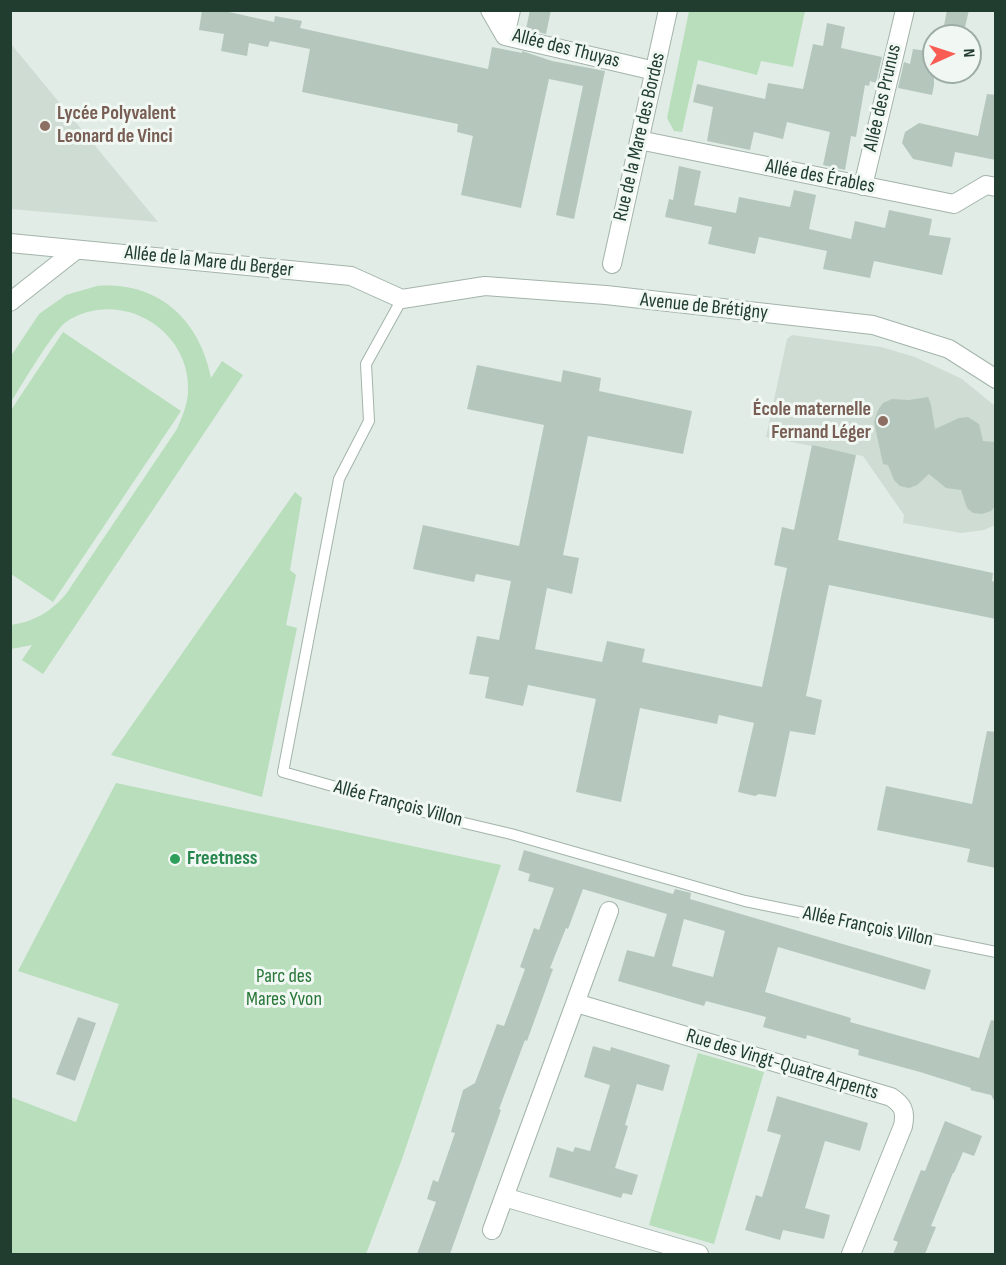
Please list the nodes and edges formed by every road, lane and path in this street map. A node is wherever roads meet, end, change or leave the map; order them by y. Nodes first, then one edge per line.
1 (490, 10) edge
2 (510, 10) edge
3 (668, 10) edge
4 (905, 10) edge
5 (505, 36) junction
6 (655, 71) junction
7 (639, 140) junction
8 (863, 186) junction
9 (996, 187) edge
10 (10, 243) edge
11 (76, 250) junction
12 (612, 264) dead end
13 (402, 299) junction
14 (10, 302) edge
15 (996, 379) edge
16 (609, 911) dead end
17 (996, 952) edge
18 (576, 1003) junction
19 (504, 1197) junction
20 (492, 1230) dead end
21 (699, 1254) edge
22 (851, 1254) edge

1 - 5 street, Allée des Thuyas
2 - 5 street
3 - 6 street, Rue de la Mare des Bordes
4 - 8 street, Allée des Prunus
5 - 6 street, Allée des Thuyas
6 - 7 street, Rue de la Mare des Bordes
7 - 8 street, Allée des Érables
7 - 12 street, Rue de la Mare des Bordes
8 - 9 street, Allée des Érables
10 - 11 street, Allée de la Mare du Berger
11 - 13 street, Allée de la Mare du Berger
11 - 14 street
13 - 15 street, Avenue de Brétigny
13 - 17 lane, Allée François Villon
16 - 18 street
18 - 19 street
18 - 22 street, Rue des Vingt-Quatre Arpents
19 - 20 street
19 - 21 street

